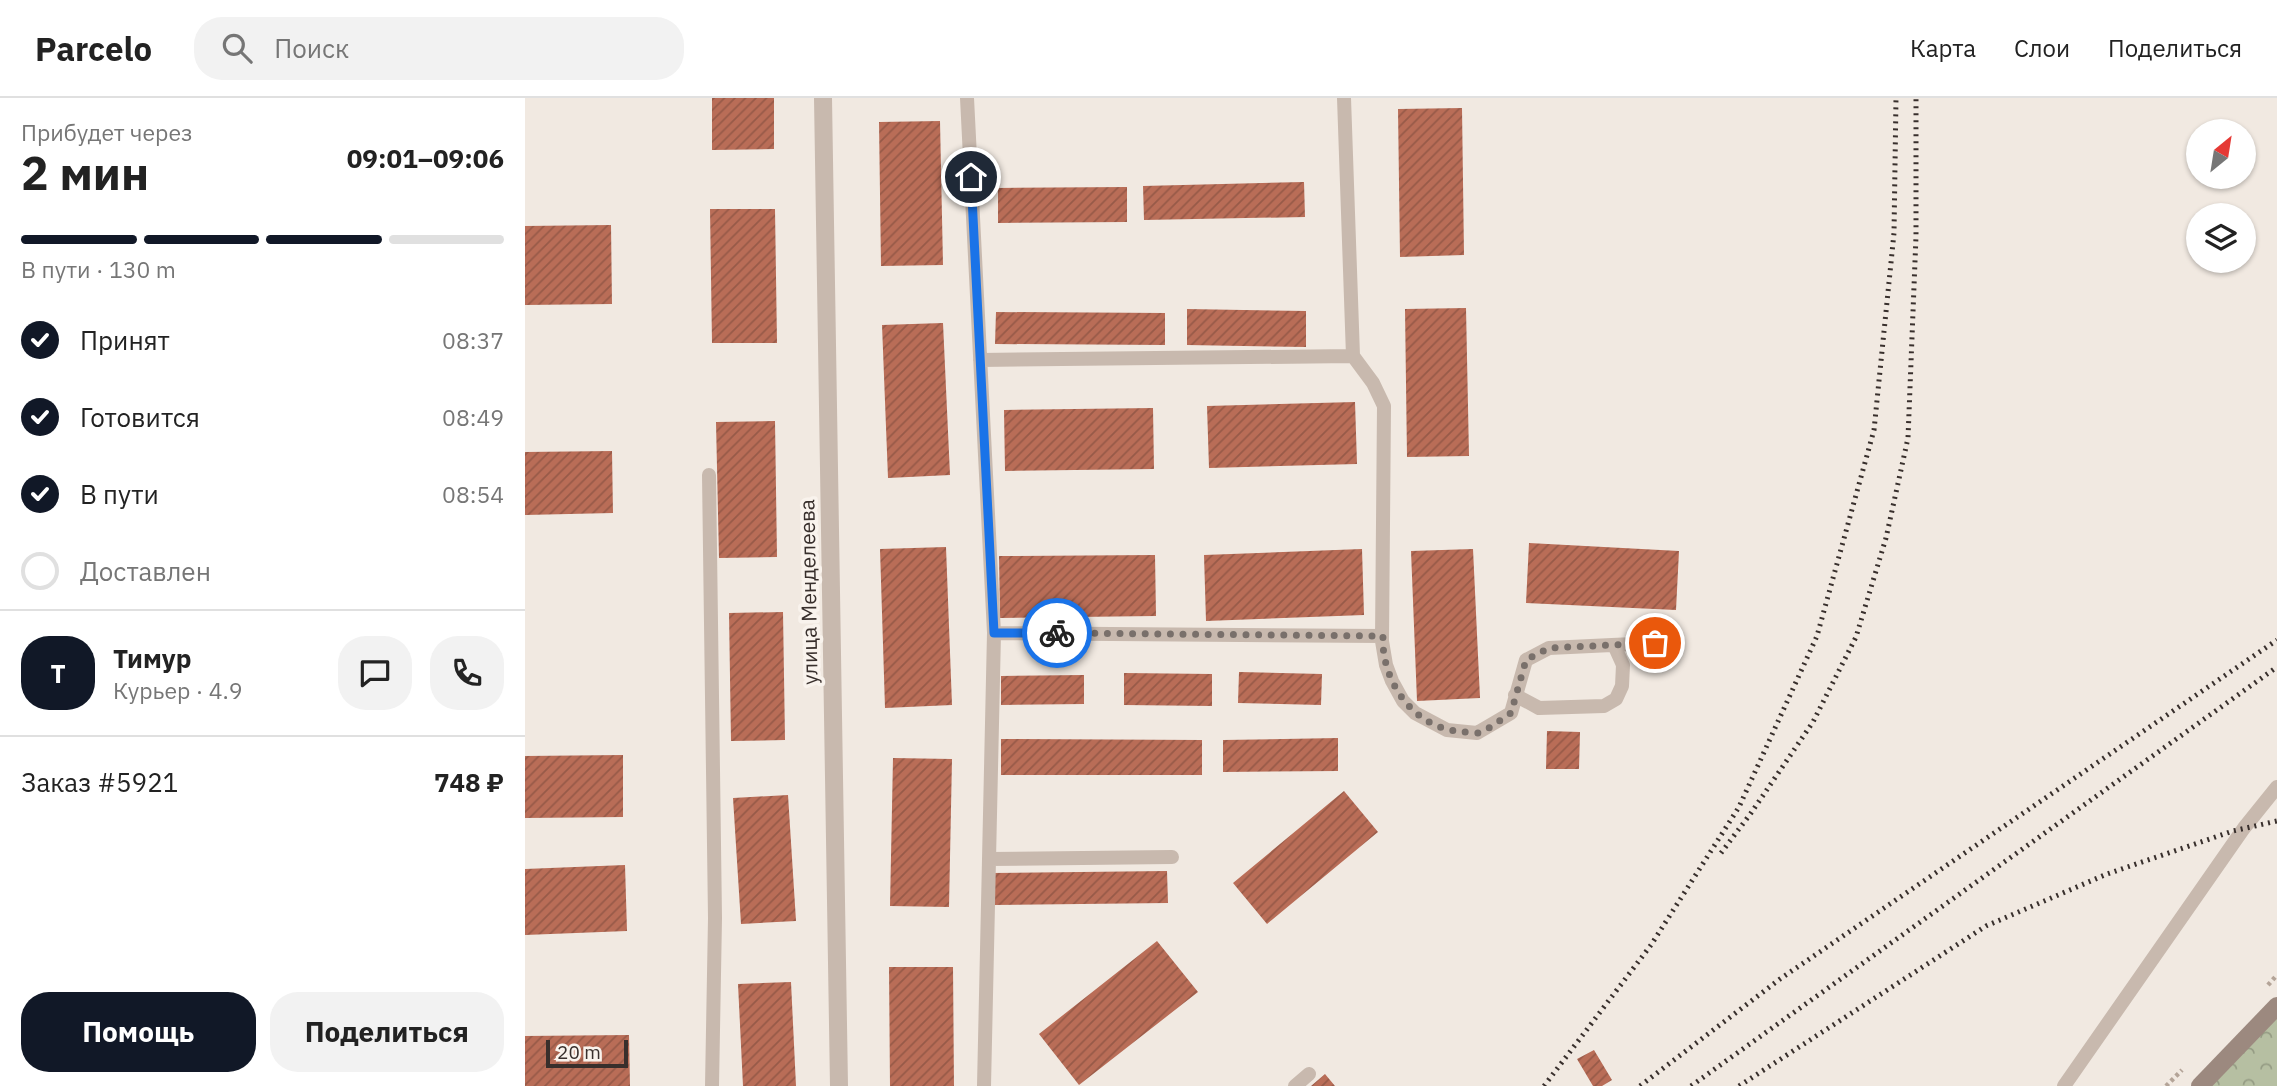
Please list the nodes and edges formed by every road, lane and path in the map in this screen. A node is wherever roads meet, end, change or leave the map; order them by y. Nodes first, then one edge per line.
1 (823, 98) edge
2 (967, 98) edge
3 (1344, 98) edge
4 (1353, 356) junction
5 (980, 360) junction
6 (709, 475) dead end
7 (994, 633) junction
8 (1383, 636) junction
9 (1675, 642) dead end
10 (1614, 645) junction
11 (1515, 695) junction
12 (2277, 787) edge
13 (1172, 858) dead end
14 (989, 859) junction
15 (2277, 1006) edge
16 (1309, 1074) dead end
17 (712, 1086) edge
18 (839, 1086) edge
19 (984, 1086) edge
20 (1295, 1086) edge
21 (2064, 1086) edge
22 (2200, 1086) edge

1 - 18 street, улица Менделеева
2 - 5 lane
3 - 4 lane
4 - 5 lane
4 - 8 lane
5 - 7 lane
6 - 17 lane
7 - 8 lane
7 - 14 lane
8 - 11 lane
9 - 10 lane
10 - 11 lane
10 - 11 lane
12 - 21 lane
13 - 14 lane
14 - 19 lane
15 - 22 main road
16 - 20 lane

